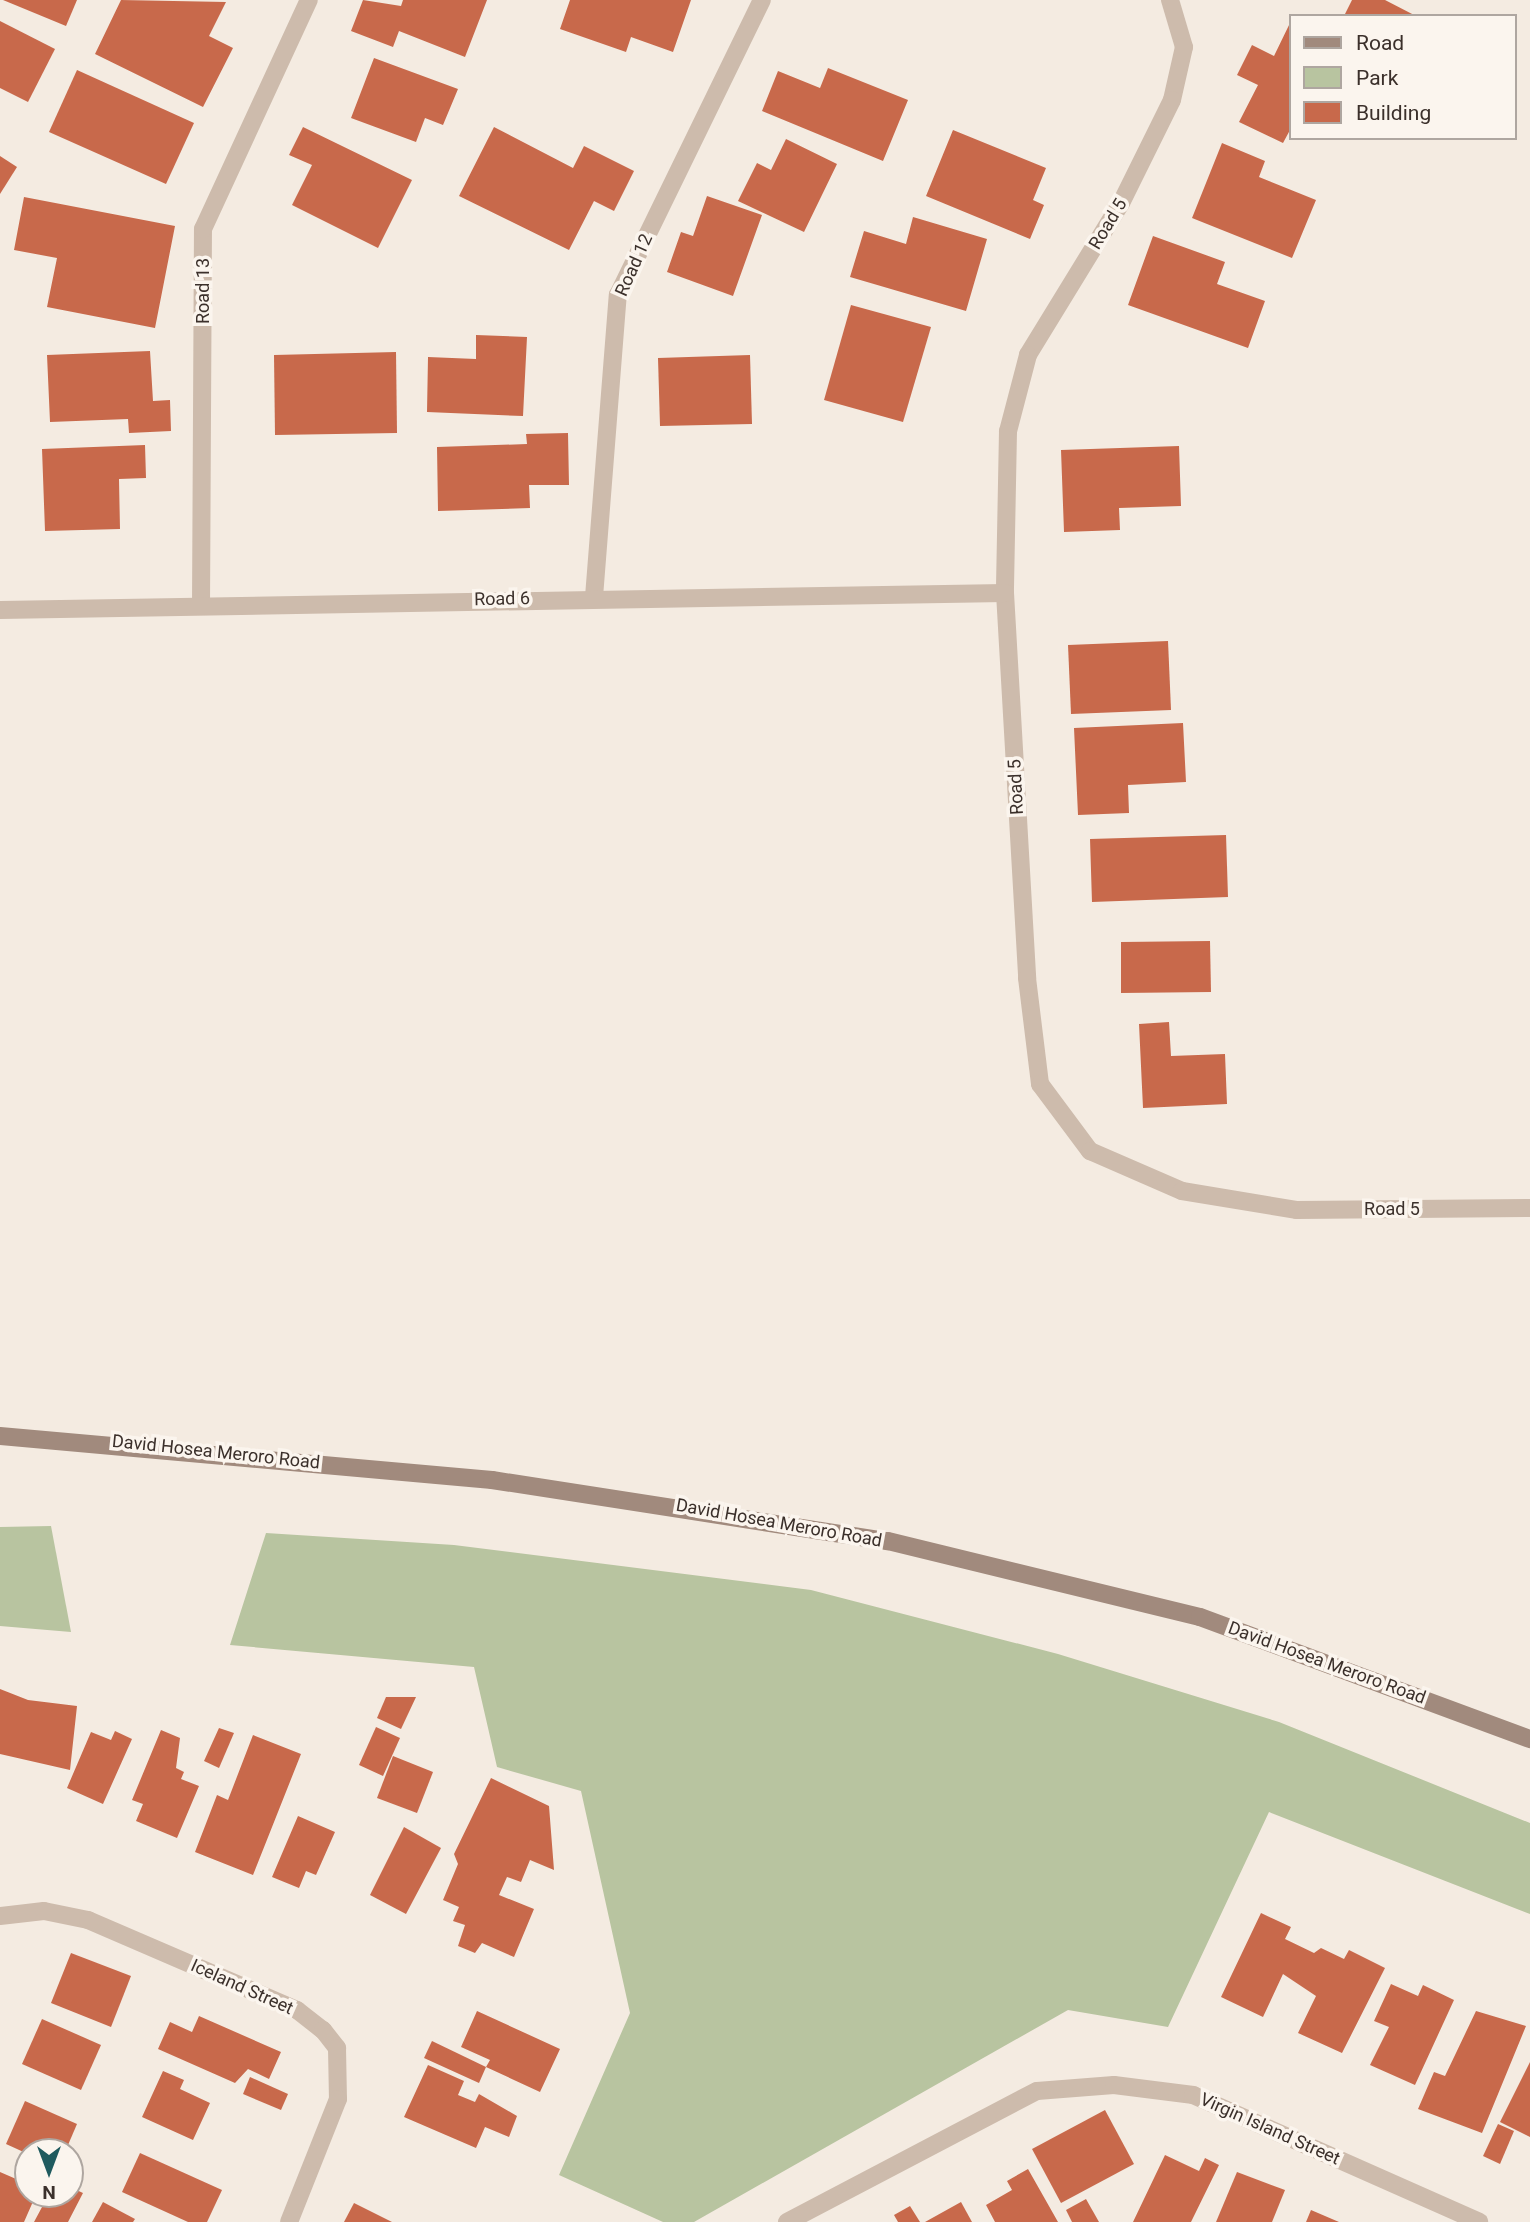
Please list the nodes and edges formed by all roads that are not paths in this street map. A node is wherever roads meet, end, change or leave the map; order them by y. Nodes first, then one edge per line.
1 (309, 0) edge
2 (762, 0) edge
3 (1170, 0) edge
4 (1005, 593) junction
5 (594, 597) junction
6 (201, 606) junction
7 (0, 610) edge
8 (1530, 1209) edge
9 (0, 1436) edge
10 (1530, 1739) edge
11 (0, 1916) edge
12 (289, 2222) edge
13 (788, 2222) edge
14 (1479, 2222) edge

1 - 6 street, Road 13
2 - 5 street, Road 12
3 - 4 street, Road 5
4 - 5 street, Road 6
4 - 8 street, Road 5
5 - 6 street, Road 6
6 - 7 street, Road 6
9 - 10 main road, David Hosea Meroro Road
11 - 12 street, Iceland Street
13 - 14 street, Virgin Island Street

